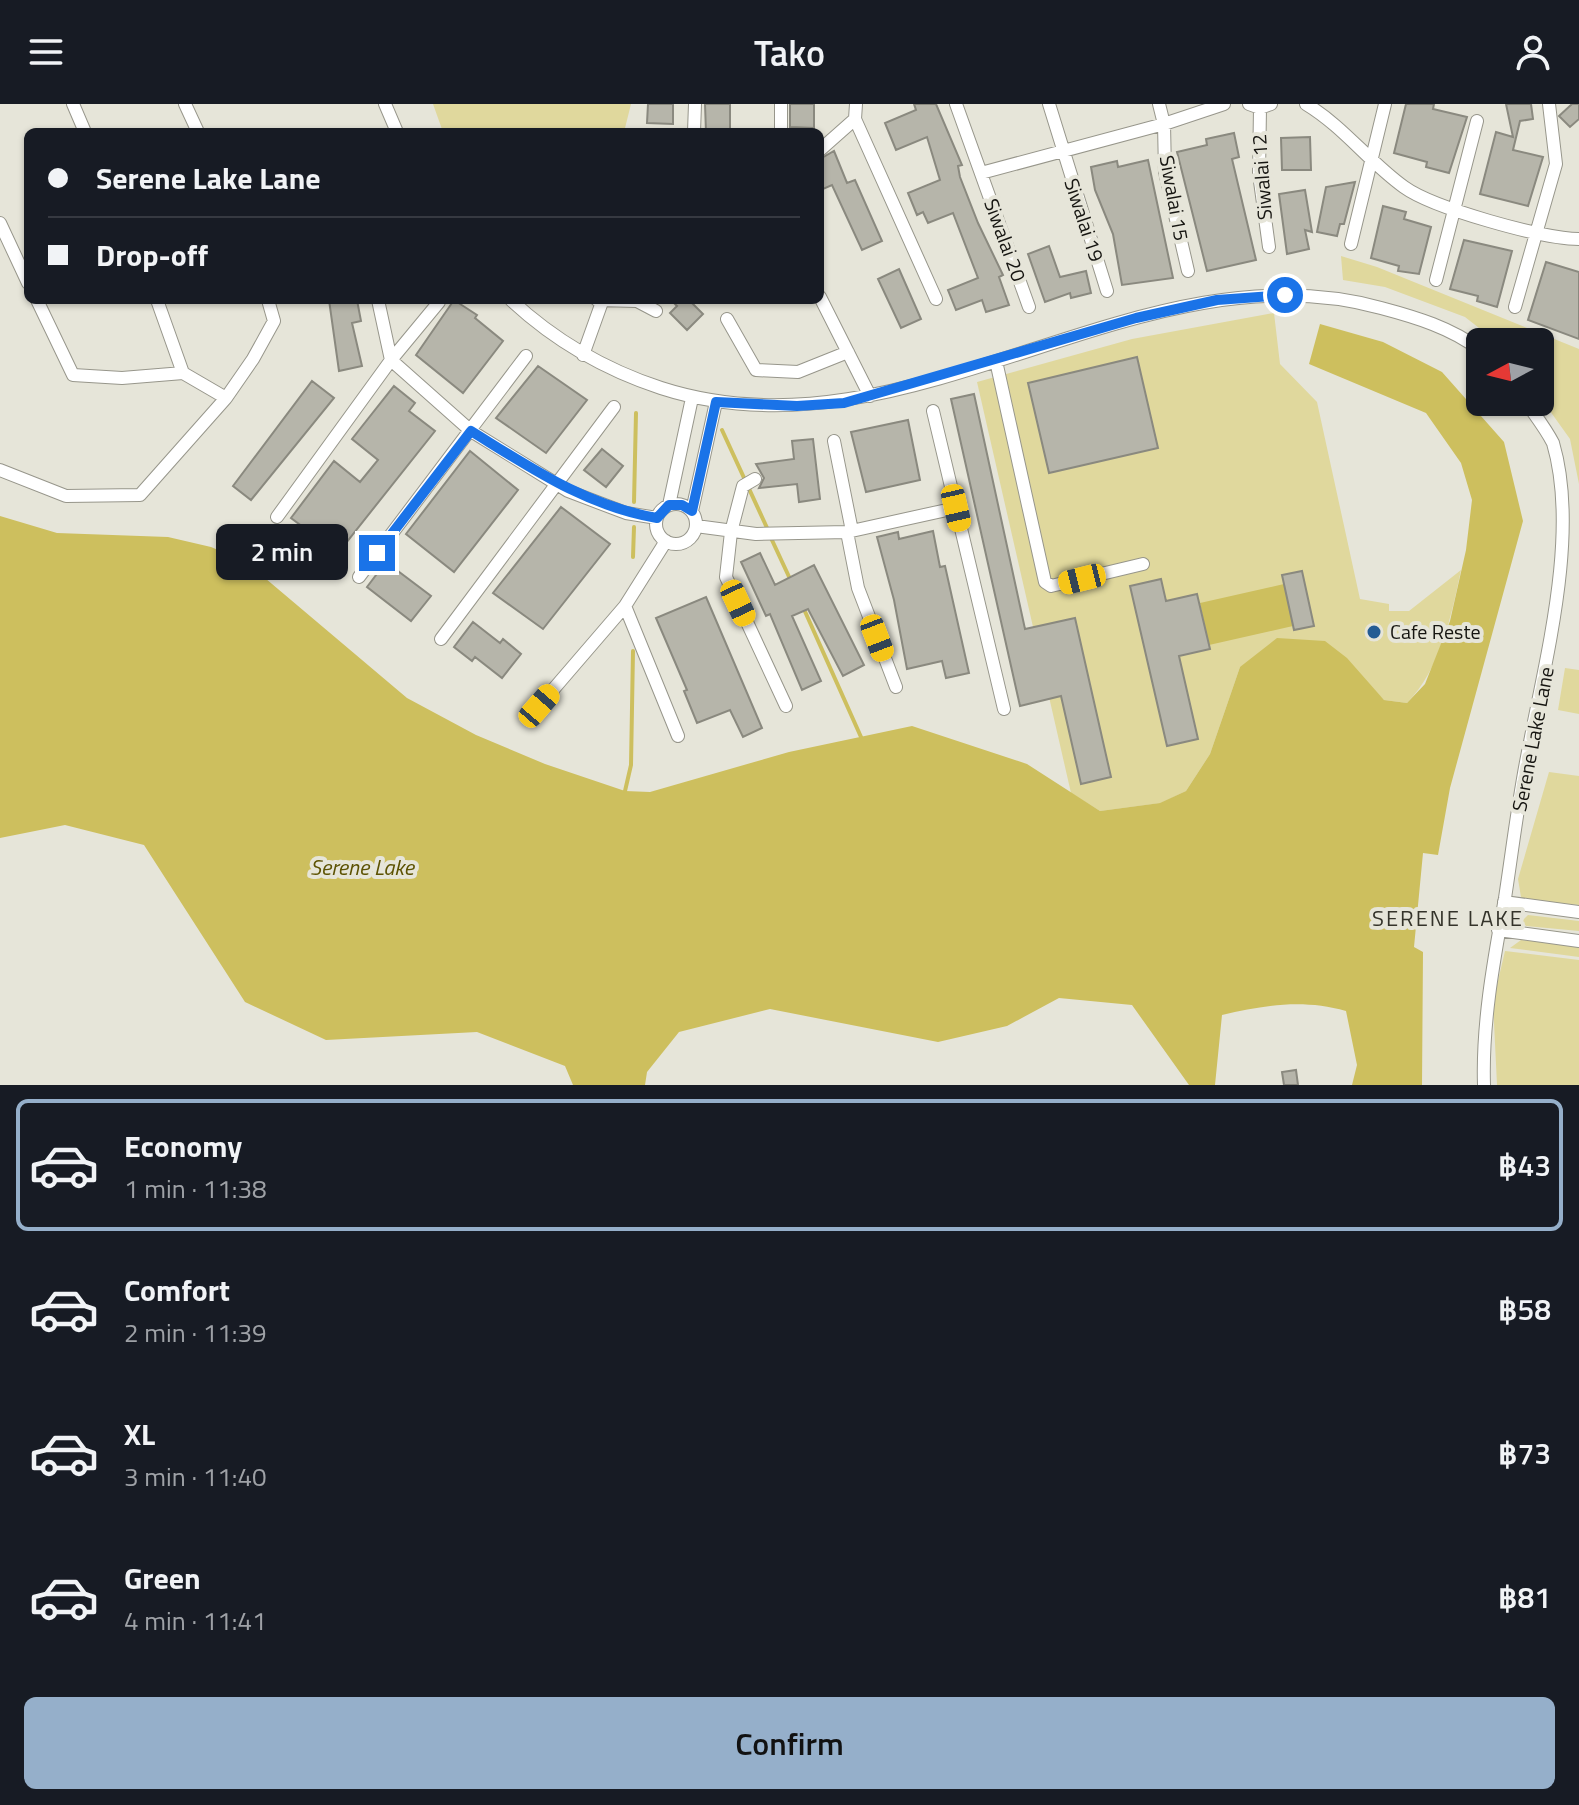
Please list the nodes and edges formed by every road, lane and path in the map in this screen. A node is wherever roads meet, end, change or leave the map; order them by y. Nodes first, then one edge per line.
1 (73, 104) edge
2 (185, 104) edge
3 (385, 104) edge
4 (695, 104) edge
5 (781, 104) edge
6 (856, 104) edge
7 (956, 104) edge
8 (1049, 104) edge
9 (1159, 104) edge
10 (1224, 104) edge
11 (1306, 104) edge
12 (1385, 104) edge
13 (1549, 104) edge
14 (1260, 105) edge
15 (855, 119) junction
16 (1477, 121) dead end
17 (1164, 124) junction
18 (83, 128) edge
19 (196, 128) edge
20 (395, 128) edge
21 (694, 128) edge
22 (781, 128) edge
23 (824, 146) edge
24 (1061, 149) junction
25 (1370, 157) junction
26 (981, 173) junction
27 (1454, 210) junction
28 (0, 223) edge
29 (1536, 231) junction
30 (1579, 239) edge
31 (1351, 244) dead end
32 (1269, 247) dead end
33 (1188, 271) dead end
34 (24, 274) edge
35 (1436, 280) dead end
36 (1107, 291) dead end
37 (936, 299) dead end
38 (39, 304) edge
39 (158, 304) edge
40 (269, 304) edge
41 (379, 304) edge
42 (437, 304) edge
43 (515, 304) edge
44 (598, 304) edge
45 (643, 304) edge
46 (824, 304) edge
47 (1029, 307) dead end
48 (1515, 307) dead end
49 (656, 311) dead end
50 (727, 319) dead end
51 (1466, 340) edge
52 (848, 352) junction
53 (583, 355) junction
54 (526, 356) dead end
55 (391, 360) junction
56 (996, 361) junction
57 (183, 373) junction
58 (870, 396) junction
59 (226, 398) junction
60 (692, 398) junction
61 (716, 402) junction
62 (614, 407) dead end
63 (933, 411) dead end
64 (1535, 416) edge
65 (471, 431) junction
66 (834, 441) dead end
67 (0, 470) edge
68 (750, 482) dead end
69 (557, 484) junction
70 (669, 505) junction
71 (956, 508) junction
72 (692, 511) junction
73 (277, 517) dead end
74 (657, 518) junction
75 (696, 526) junction
76 (849, 531) junction
77 (731, 532) junction
78 (666, 541) junction
79 (1143, 564) dead end
80 (359, 577) dead end
81 (626, 604) junction
82 (441, 639) dead end
83 (896, 687) dead end
84 (539, 706) dead end
85 (786, 706) dead end
86 (1004, 709) dead end
87 (678, 736) dead end
88 (1504, 902) junction
89 (1579, 912) edge
90 (1498, 930) junction
91 (1579, 941) edge
92 (1484, 1085) edge

1 - 18 street
2 - 19 street
3 - 20 street
4 - 21 street
5 - 22 street
6 - 15 street
7 - 26 street, Siwalai 20
8 - 24 street, Siwalai 19
9 - 17 street, Siwalai 15
10 - 17 street
11 - 25 street
12 - 25 street
13 - 29 street
14 - 32 street, Siwalai 12
15 - 23 street
15 - 37 street
16 - 27 street
17 - 24 street
17 - 33 street, Siwalai 15
24 - 26 street
24 - 36 street, Siwalai 19
25 - 27 street
25 - 31 street
26 - 47 street, Siwalai 20
27 - 29 street
27 - 35 street
28 - 34 street
29 - 30 street
29 - 48 street
38 - 57 street
39 - 57 street
40 - 59 street
41 - 55 street
42 - 55 street
43 - 53 street
44 - 53 street
45 - 49 street
46 - 52 street
50 - 52 street
51 - 56 street
52 - 58 street
53 - 60 street
54 - 65 street
55 - 65 street
55 - 73 street
56 - 58 street
56 - 79 street
57 - 59 street
58 - 61 street
59 - 67 street
60 - 61 street
60 - 70 street
61 - 72 street
62 - 69 street
63 - 71 street
64 - 88 street, Serene Lake Lane
65 - 69 street
65 - 80 street
66 - 76 street
68 - 77 street
69 - 74 street
69 - 82 street
70 - 72 street
70 - 74 street
71 - 76 street
71 - 86 street
72 - 75 street
74 - 78 street
75 - 77 street
75 - 78 street
76 - 77 street
76 - 83 street
77 - 85 street
78 - 81 street
81 - 84 street
81 - 87 street
88 - 89 street
88 - 90 street, Serene Lake Lane
90 - 91 street
90 - 92 street, Serene Lake Lane

